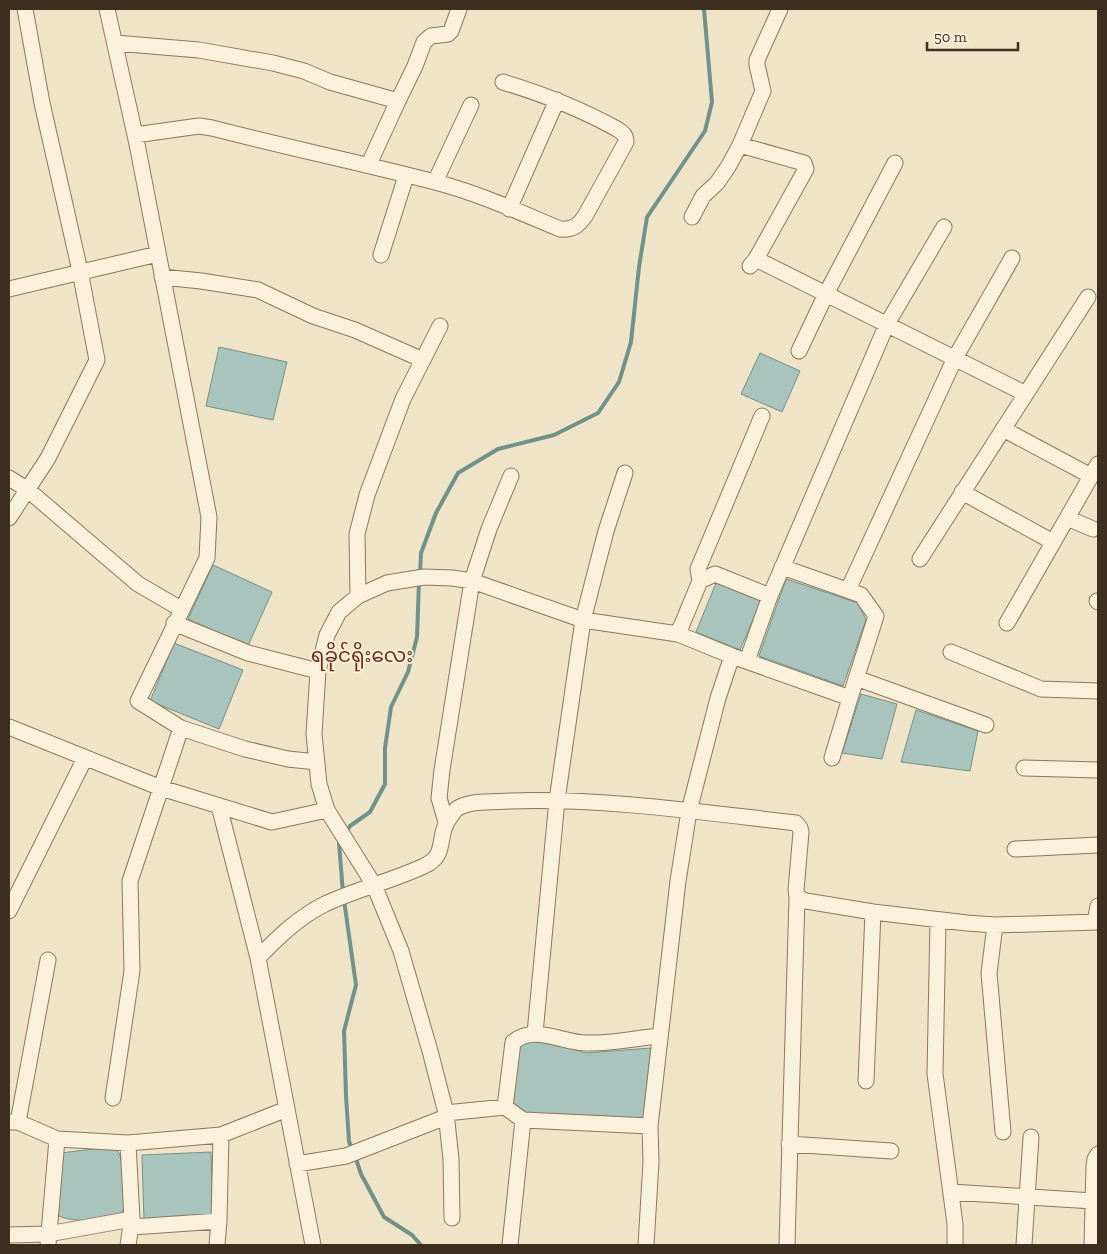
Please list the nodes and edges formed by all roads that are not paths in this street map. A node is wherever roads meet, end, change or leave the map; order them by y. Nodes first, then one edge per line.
1 (25, 9) edge
2 (108, 9) edge
3 (459, 9) edge
4 (780, 9) edge
5 (115, 43) junction
6 (503, 82) dead end
7 (398, 100) junction
8 (557, 100) junction
9 (472, 105) dead end
10 (135, 135) junction
11 (740, 145) junction
12 (368, 164) junction
13 (895, 164) dead end
14 (406, 176) junction
15 (435, 182) junction
16 (509, 209) junction
17 (692, 217) dead end
18 (944, 227) dead end
19 (158, 254) junction
20 (381, 255) dead end
21 (1012, 258) dead end
22 (80, 271) junction
23 (162, 277) junction
24 (9, 289) edge
25 (826, 294) junction
26 (1088, 296) dead end
27 (886, 324) junction
28 (440, 326) dead end
29 (799, 351) dead end
30 (955, 358) junction
31 (423, 360) junction
32 (1026, 394) junction
33 (762, 416) dead end
34 (1003, 429) junction
35 (1095, 470) edge
36 (625, 473) dead end
37 (511, 476) dead end
38 (9, 478) edge
39 (28, 490) junction
40 (962, 492) junction
41 (9, 518) edge
42 (1067, 518) junction
43 (1093, 529) dead end
44 (1053, 542) junction
45 (920, 559) dead end
46 (782, 567) junction
47 (472, 581) junction
48 (700, 581) junction
49 (848, 590) junction
50 (358, 596) junction
51 (770, 596) junction
52 (181, 609) junction
53 (583, 620) junction
54 (1007, 622) dead end
55 (174, 623) junction
56 (678, 634) junction
57 (951, 652) dead end
58 (740, 658) junction
59 (318, 671) junction
60 (856, 678) junction
61 (1098, 691) edge
62 (850, 698) junction
63 (986, 724) dead end
64 (9, 727) edge
65 (180, 728) junction
66 (85, 758) junction
67 (832, 758) dead end
68 (317, 762) junction
69 (1024, 768) dead end
70 (1098, 770) edge
71 (161, 788) junction
72 (557, 800) junction
73 (219, 806) junction
74 (327, 810) junction
75 (689, 811) junction
76 (446, 822) junction
77 (1098, 845) edge
78 (1015, 849) dead end
79 (374, 885) junction
80 (797, 897) junction
81 (1098, 906) edge
82 (9, 910) edge
83 (873, 912) junction
84 (938, 920) junction
85 (1096, 922) edge
86 (995, 925) junction
87 (258, 958) junction
88 (48, 960) dead end
89 (535, 1033) junction
90 (659, 1036) junction
91 (866, 1081) dead end
92 (113, 1098) dead end
93 (505, 1107) junction
94 (287, 1109) junction
95 (446, 1115) junction
96 (523, 1120) junction
97 (14, 1122) edge
98 (650, 1126) junction
99 (1003, 1132) dead end
100 (221, 1135) junction
101 (1031, 1137) dead end
102 (57, 1139) junction
103 (128, 1143) junction
104 (789, 1144) junction
105 (891, 1150) dead end
106 (1098, 1154) edge
107 (297, 1164) junction
108 (951, 1192) junction
109 (1026, 1197) junction
110 (1093, 1201) junction
111 (452, 1218) dead end
112 (219, 1221) junction
113 (132, 1223) junction
114 (9, 1235) edge
115 (48, 1239) edge
116 (128, 1245) edge
117 (216, 1245) edge
118 (313, 1245) edge
119 (510, 1245) edge
120 (646, 1245) edge
121 (787, 1245) edge
122 (955, 1245) edge
123 (1024, 1245) edge
124 (1092, 1245) edge

1 - 22 street
2 - 5 street
3 - 7 street
4 - 11 street
5 - 7 street
5 - 10 street
6 - 8 street
7 - 12 street
8 - 16 street
8 - 16 street
9 - 15 street
10 - 12 street
10 - 19 street
11 - 17 street
11 - 25 street
12 - 14 street
13 - 25 street
14 - 15 street
14 - 20 street
15 - 16 street
18 - 27 street
19 - 22 street
19 - 23 street
21 - 30 street
22 - 24 street
22 - 39 street
23 - 31 street
23 - 52 street
25 - 27 street
25 - 29 street
26 - 32 street
27 - 30 street
27 - 46 street
28 - 31 street
30 - 32 street
30 - 49 street
31 - 50 street
32 - 34 street
33 - 48 street
34 - 35 street
34 - 40 street
35 - 42 street
36 - 53 street
37 - 47 street
38 - 39 street
39 - 41 street
39 - 52 street
40 - 44 street
40 - 45 street
42 - 43 street
42 - 44 street
44 - 54 street
46 - 49 street
46 - 51 street
47 - 50 street
47 - 53 street
47 - 76 street
48 - 51 street
48 - 56 street
49 - 60 street
50 - 59 street
51 - 58 street
52 - 55 street
53 - 56 street
53 - 72 street
55 - 59 street
55 - 65 street
56 - 58 street
57 - 61 street
58 - 62 street
58 - 75 street
59 - 68 street
60 - 62 street
60 - 63 street
62 - 67 street
64 - 66 street
65 - 68 street
65 - 71 street
66 - 71 street
66 - 82 street
68 - 74 street
69 - 70 street
71 - 73 street
71 - 92 street
72 - 75 street
72 - 76 street
72 - 89 street
73 - 74 street
73 - 87 street
74 - 79 street
75 - 80 street
75 - 90 street
76 - 79 street
77 - 78 street
79 - 87 street
79 - 95 street
80 - 83 street
80 - 104 street
81 - 85 street
83 - 84 street
83 - 91 street
84 - 86 street
84 - 108 street
85 - 86 street
86 - 99 street
87 - 94 street
88 - 97 street
89 - 90 street
89 - 93 street
90 - 98 street
93 - 95 street
93 - 96 street
94 - 100 street
94 - 107 street
95 - 107 street
95 - 111 street
96 - 98 street
96 - 119 street
97 - 102 street
98 - 120 street
100 - 103 street
100 - 112 street
101 - 109 street
102 - 103 street
102 - 115 street
103 - 113 street
104 - 105 street
104 - 121 street
106 - 110 street
107 - 118 street
108 - 109 street
108 - 122 street
109 - 110 street
109 - 123 street
110 - 124 street
112 - 113 street
112 - 117 street
113 - 115 street
113 - 116 street
114 - 115 street

